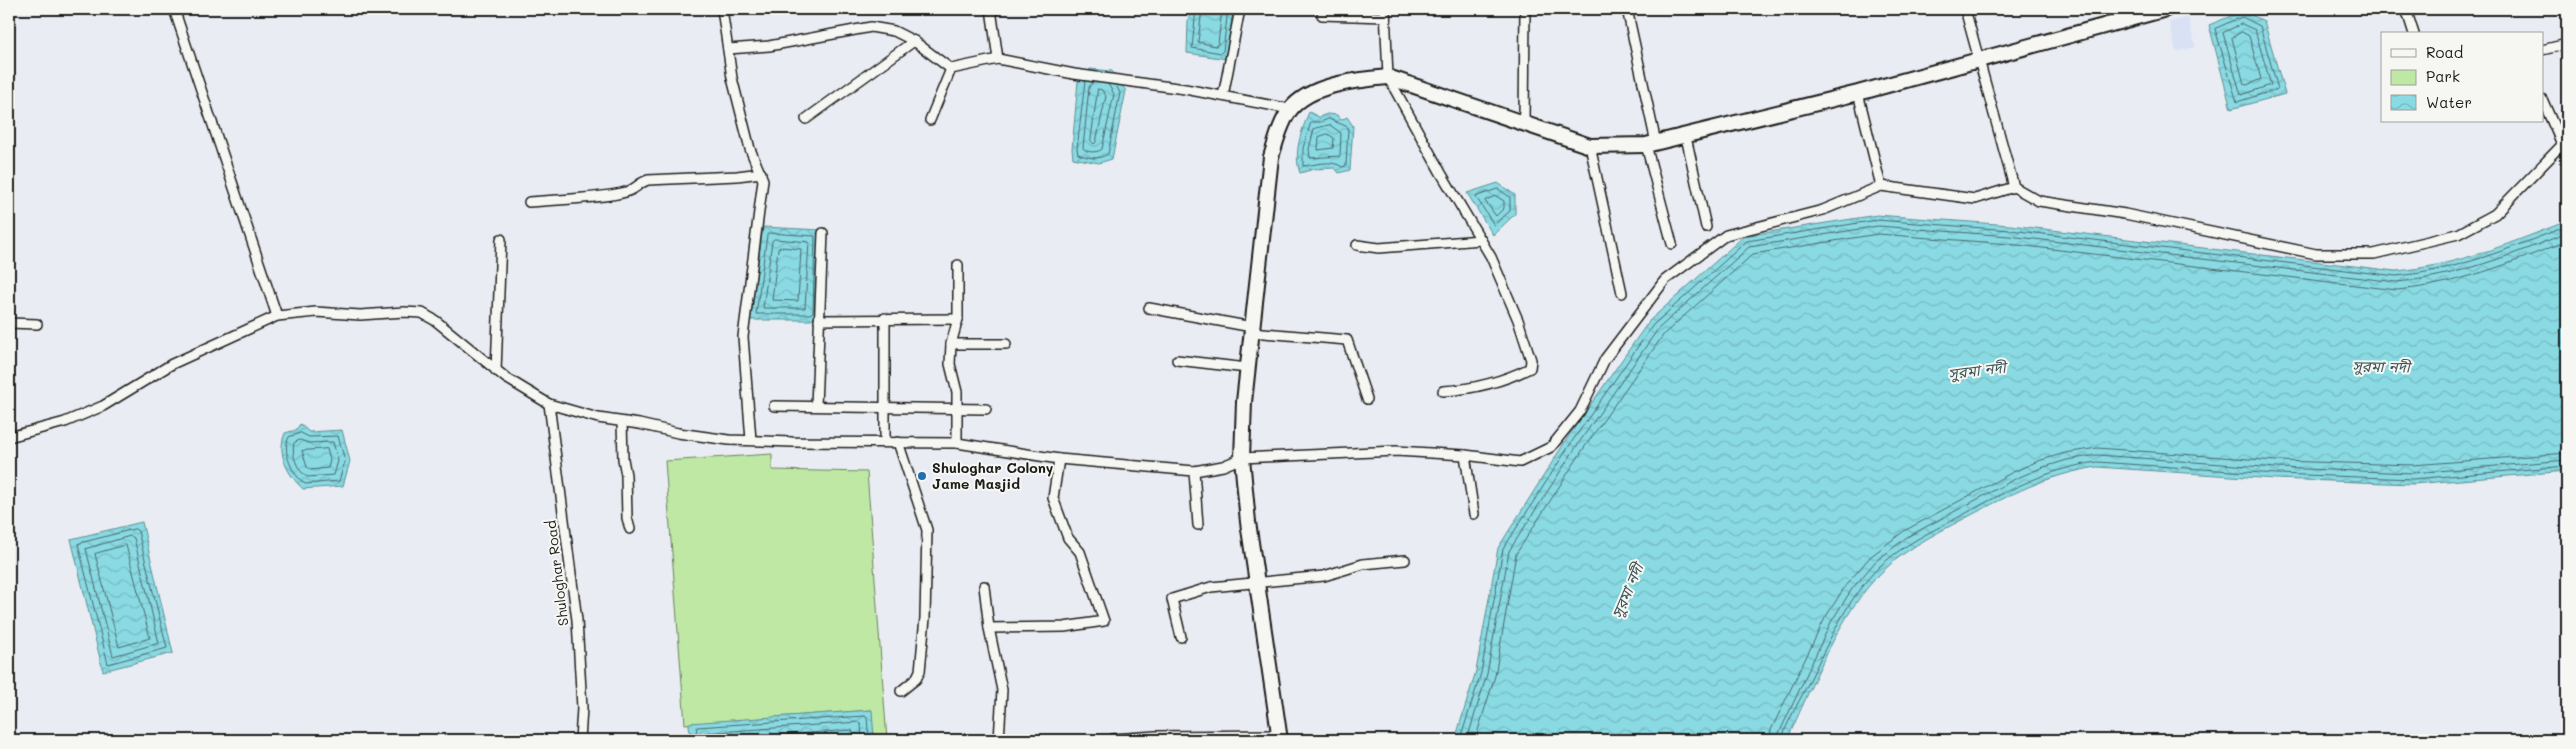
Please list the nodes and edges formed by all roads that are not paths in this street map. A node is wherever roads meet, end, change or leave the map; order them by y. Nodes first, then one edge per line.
1 (174, 9) edge
2 (722, 9) edge
3 (991, 9) edge
4 (1240, 9) edge
5 (1524, 9) edge
6 (1627, 9) edge
7 (1965, 9) edge
8 (2166, 9) edge
9 (2406, 9) edge
10 (1385, 13) edge
11 (1322, 15) dead end
12 (2413, 32) edge
13 (914, 41) junction
14 (2567, 44) edge
15 (728, 49) junction
16 (2544, 50) edge
17 (1979, 58) junction
18 (998, 59) junction
19 (951, 69) junction
20 (1388, 77) junction
21 (1858, 93) junction
22 (1223, 96) junction
23 (2544, 103) edge
24 (1290, 109) junction
25 (806, 119) dead end
26 (930, 120) dead end
27 (1524, 123) junction
28 (1686, 137) junction
29 (2565, 142) edge
30 (1651, 144) junction
31 (1590, 146) junction
32 (761, 173) junction
33 (1882, 186) junction
34 (2014, 187) junction
35 (529, 202) dead end
36 (1706, 227) dead end
37 (823, 233) dead end
38 (501, 239) dead end
39 (1481, 240) junction
40 (1672, 244) dead end
41 (1357, 245) dead end
42 (958, 265) dead end
43 (1622, 293) dead end
44 (1149, 308) dead end
45 (277, 316) junction
46 (885, 318) junction
47 (958, 319) junction
48 (819, 320) junction
49 (9, 323) edge
50 (37, 324) dead end
51 (1252, 329) junction
52 (951, 344) junction
53 (1006, 344) dead end
54 (1177, 360) dead end
55 (1247, 368) junction
56 (496, 371) junction
57 (1443, 391) dead end
58 (1367, 399) dead end
59 (549, 404) junction
60 (774, 406) dead end
61 (816, 406) junction
62 (884, 408) junction
63 (957, 409) junction
64 (986, 409) dead end
65 (622, 422) junction
66 (9, 437) edge
67 (751, 440) junction
68 (885, 442) junction
69 (898, 442) junction
70 (957, 443) junction
71 (1465, 455) junction
72 (1242, 458) junction
73 (1059, 459) junction
74 (1194, 471) junction
75 (1474, 514) dead end
76 (1198, 525) dead end
77 (630, 529) dead end
78 (1405, 560) dead end
79 (1257, 581) junction
80 (984, 586) dead end
81 (989, 628) junction
82 (1181, 637) dead end
83 (901, 691) dead end
84 (1280, 738) edge
85 (1113, 739) edge
86 (580, 740) edge
87 (999, 740) edge

1 - 45 street
2 - 15 street
3 - 18 street
4 - 22 street
5 - 27 street
6 - 30 street
7 - 17 street
8 - 17 main road
9 - 12 street
10 - 11 street
10 - 20 street
13 - 15 street
13 - 19 street
13 - 25 street
14 - 16 street
15 - 32 street
17 - 21 main road
17 - 34 street
18 - 19 street
18 - 22 street
19 - 26 street
20 - 24 main road
20 - 27 main road
20 - 39 street
21 - 28 main road
21 - 33 street
22 - 24 street
23 - 29 street
24 - 51 main road
27 - 31 main road
28 - 30 main road
28 - 36 street
29 - 34 street
30 - 31 main road
30 - 40 street
31 - 43 street
32 - 35 street
32 - 67 street
33 - 34 street
33 - 71 street
37 - 48 street
38 - 56 street
39 - 41 street
39 - 57 street
42 - 47 street
44 - 51 street
45 - 56 street
45 - 66 street
46 - 47 street
46 - 48 street
46 - 62 street
47 - 52 street
48 - 61 street
49 - 50 street
51 - 55 main road
51 - 58 street
52 - 53 street
52 - 63 street
54 - 55 street
55 - 72 main road
56 - 59 street
59 - 65 street
59 - 86 street, Shuloghar Road
60 - 61 street
61 - 62 street
62 - 63 street
62 - 68 street
63 - 64 street
63 - 70 street
65 - 67 street
65 - 77 street
67 - 68 street
68 - 69 street
69 - 70 street
69 - 83 street
70 - 73 street
71 - 72 street
71 - 75 street
72 - 74 street
72 - 79 main road
73 - 74 street
73 - 81 street
74 - 76 street
78 - 79 street
79 - 82 street
79 - 84 main road
80 - 81 street
81 - 87 street
84 - 85 street

